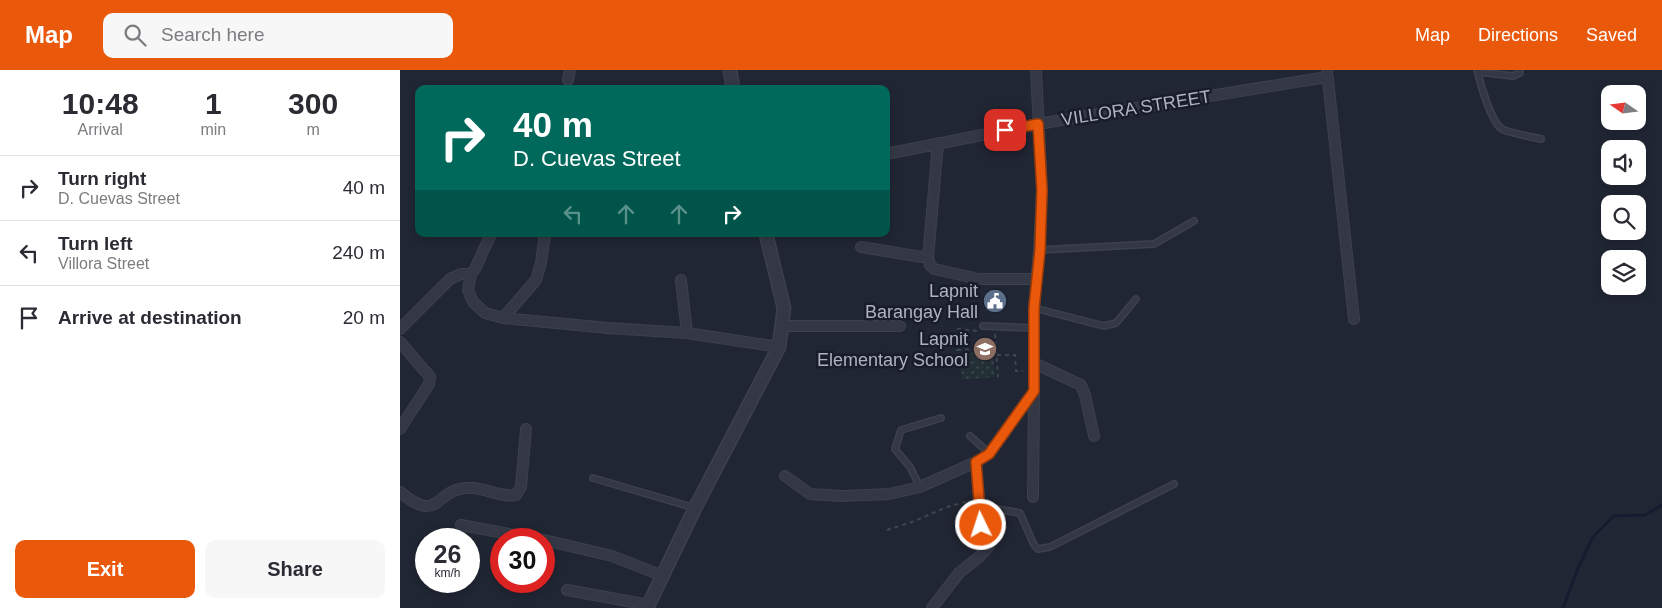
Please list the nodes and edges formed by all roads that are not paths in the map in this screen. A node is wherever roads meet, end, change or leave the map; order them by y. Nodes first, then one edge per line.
1 (730, 70) edge
2 (1036, 70) edge
3 (1520, 70) edge
4 (1478, 71) edge
5 (1327, 73) edge
6 (732, 85) edge
7 (1038, 124) junction
8 (1541, 139) dead end
9 (938, 143) junction
10 (890, 153) edge
11 (1194, 221) dead end
12 (490, 237) edge
13 (545, 237) edge
14 (767, 237) edge
15 (861, 247) dead end
16 (1040, 250) junction
17 (928, 258) junction
18 (471, 274) junction
19 (1036, 279) junction
20 (681, 280) dead end
21 (1136, 299) dead end
22 (1034, 308) junction
23 (503, 318) junction
24 (1354, 319) dead end
25 (782, 326) junction
26 (900, 326) dead end
27 (984, 326) road end
28 (1034, 328) junction
29 (400, 329) edge
30 (687, 332) junction
31 (400, 342) edge
32 (779, 347) junction
33 (1034, 367) junction
34 (1034, 391) junction
35 (941, 418) dead end
36 (400, 429) edge
37 (526, 429) dead end
38 (970, 436) dead end
39 (1094, 436) dead end
40 (989, 454) junction
41 (976, 462) junction
42 (785, 476) dead end
43 (593, 478) dead end
44 (1174, 484) dead end
45 (920, 486) junction
46 (400, 492) edge
47 (1033, 497) dead end
48 (979, 502) junction
49 (695, 508) junction
50 (461, 525) dead end
51 (490, 530) edge
52 (555, 543) edge
53 (663, 576) junction
54 (567, 590) dead end
55 (648, 607) edge
56 (932, 608) edge

1 - 6 street
2 - 7 street
3 - 4 lane
4 - 8 lane
5 - 7 street, VILLORA STREET
5 - 24 street
7 - 9 street, VILLORA STREET
7 - 16 street
9 - 10 street, VILLORA STREET
9 - 17 street
11 - 16 lane
12 - 18 street
13 - 23 street
14 - 25 street
15 - 17 street
16 - 19 street
17 - 19 street
18 - 23 street
18 - 29 street
19 - 22 street
20 - 30 street
21 - 22 lane
22 - 28 street
23 - 30 street
25 - 26 street
25 - 32 street
27 - 28 lane
28 - 33 street
30 - 32 street
31 - 36 street
32 - 49 street
33 - 34 street
33 - 39 street
34 - 40 street
34 - 47 street
35 - 45 lane
37 - 46 street
38 - 40 lane
40 - 41 street
41 - 45 street
41 - 48 street
42 - 45 street
43 - 49 lane
44 - 48 lane
48 - 56 street
49 - 53 street
50 - 51 street
52 - 53 street
53 - 55 street
54 - 55 street

